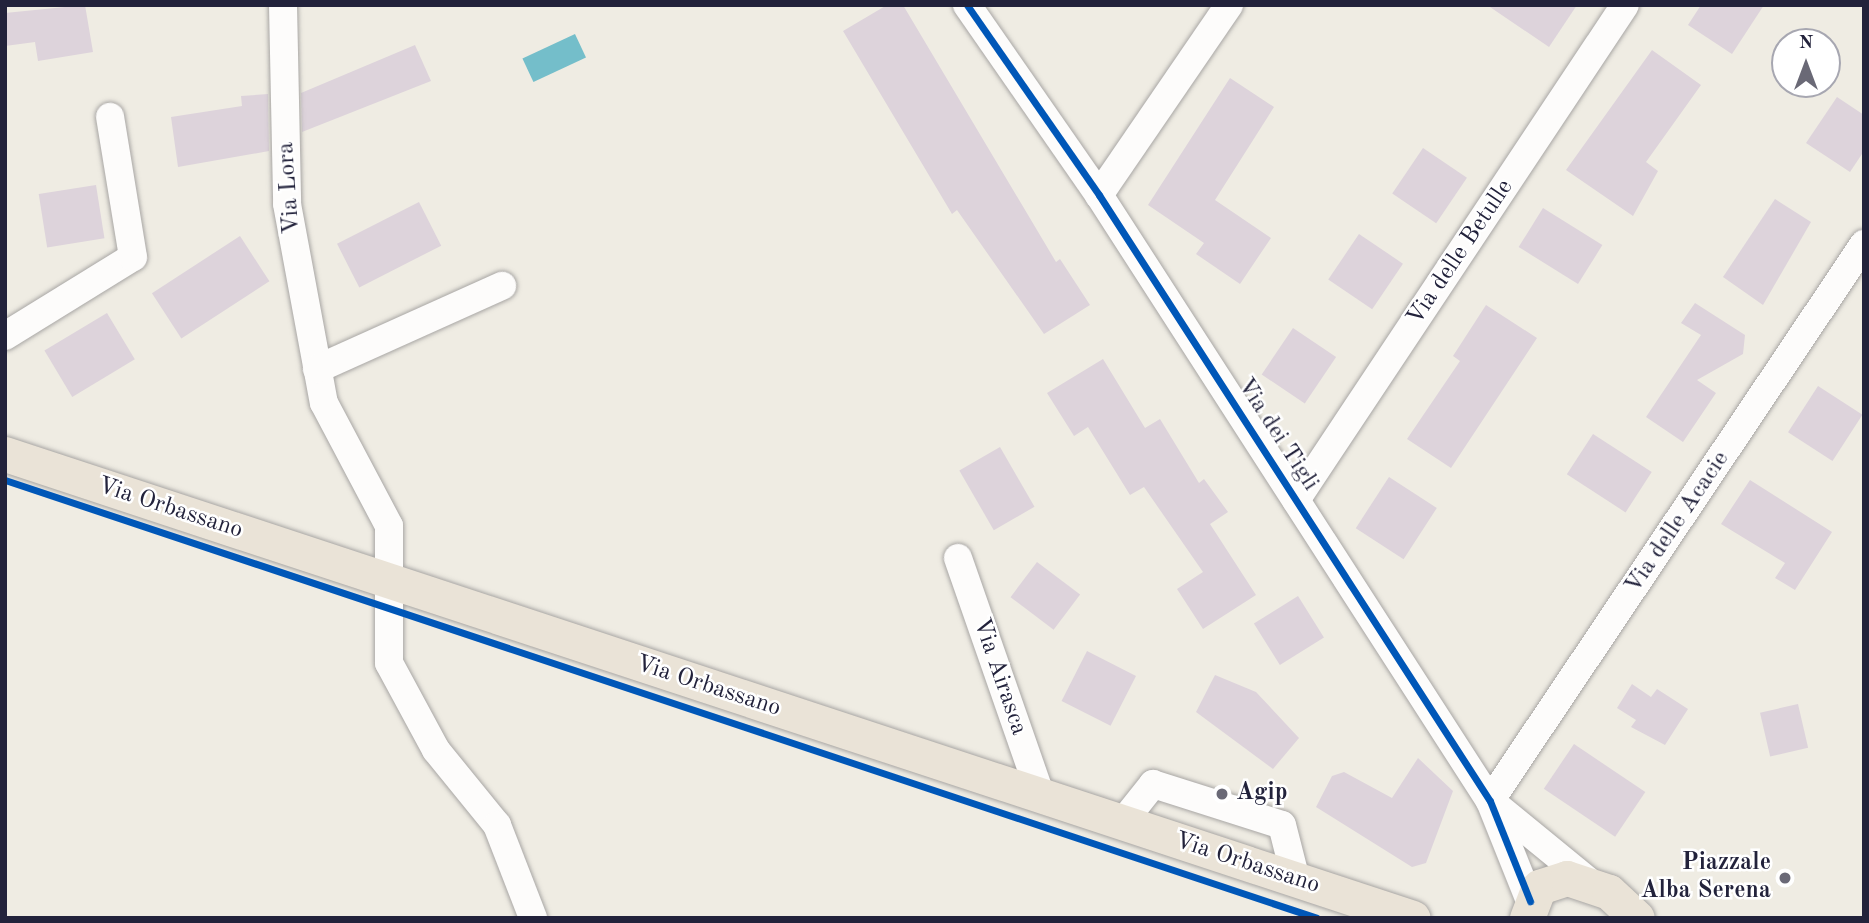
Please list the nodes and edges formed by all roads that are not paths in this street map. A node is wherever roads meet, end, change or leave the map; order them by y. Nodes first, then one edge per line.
1 (284, 5) edge
2 (967, 5) edge
3 (1229, 5) edge
4 (1625, 5) edge
5 (110, 117) dead end
6 (1100, 195) junction
7 (1864, 244) edge
8 (502, 286) dead end
9 (5, 336) edge
10 (317, 369) junction
11 (5, 454) edge
12 (1296, 500) junction
13 (958, 558) dead end
14 (387, 581) junction
15 (1041, 796) junction
16 (1490, 801) junction
17 (1122, 823) junction
18 (1296, 880) junction
19 (1587, 880) junction
20 (1521, 912) edge
21 (533, 918) edge
22 (1413, 918) edge
23 (1637, 918) edge

1 - 10 street, Via Lora
2 - 6 street, Via dei Tigli
3 - 6 street
4 - 12 street, Via delle Betulle
5 - 9 street
6 - 12 street, Via dei Tigli
7 - 16 street, Via delle Acacie
8 - 10 street
10 - 14 street, Via Lora
11 - 14 main road, Via Orbassano
12 - 16 street, Via dei Tigli
13 - 15 street, Via Airasca
14 - 15 main road, Via Orbassano
14 - 21 street, Via Lora
15 - 17 main road, Via Orbassano
16 - 19 street, Via dei Tigli
16 - 20 street, Via dei Tigli
17 - 18 main road, Via Orbassano
17 - 18 street
18 - 22 main road, Via Orbassano
19 - 20 main road
19 - 23 main road

